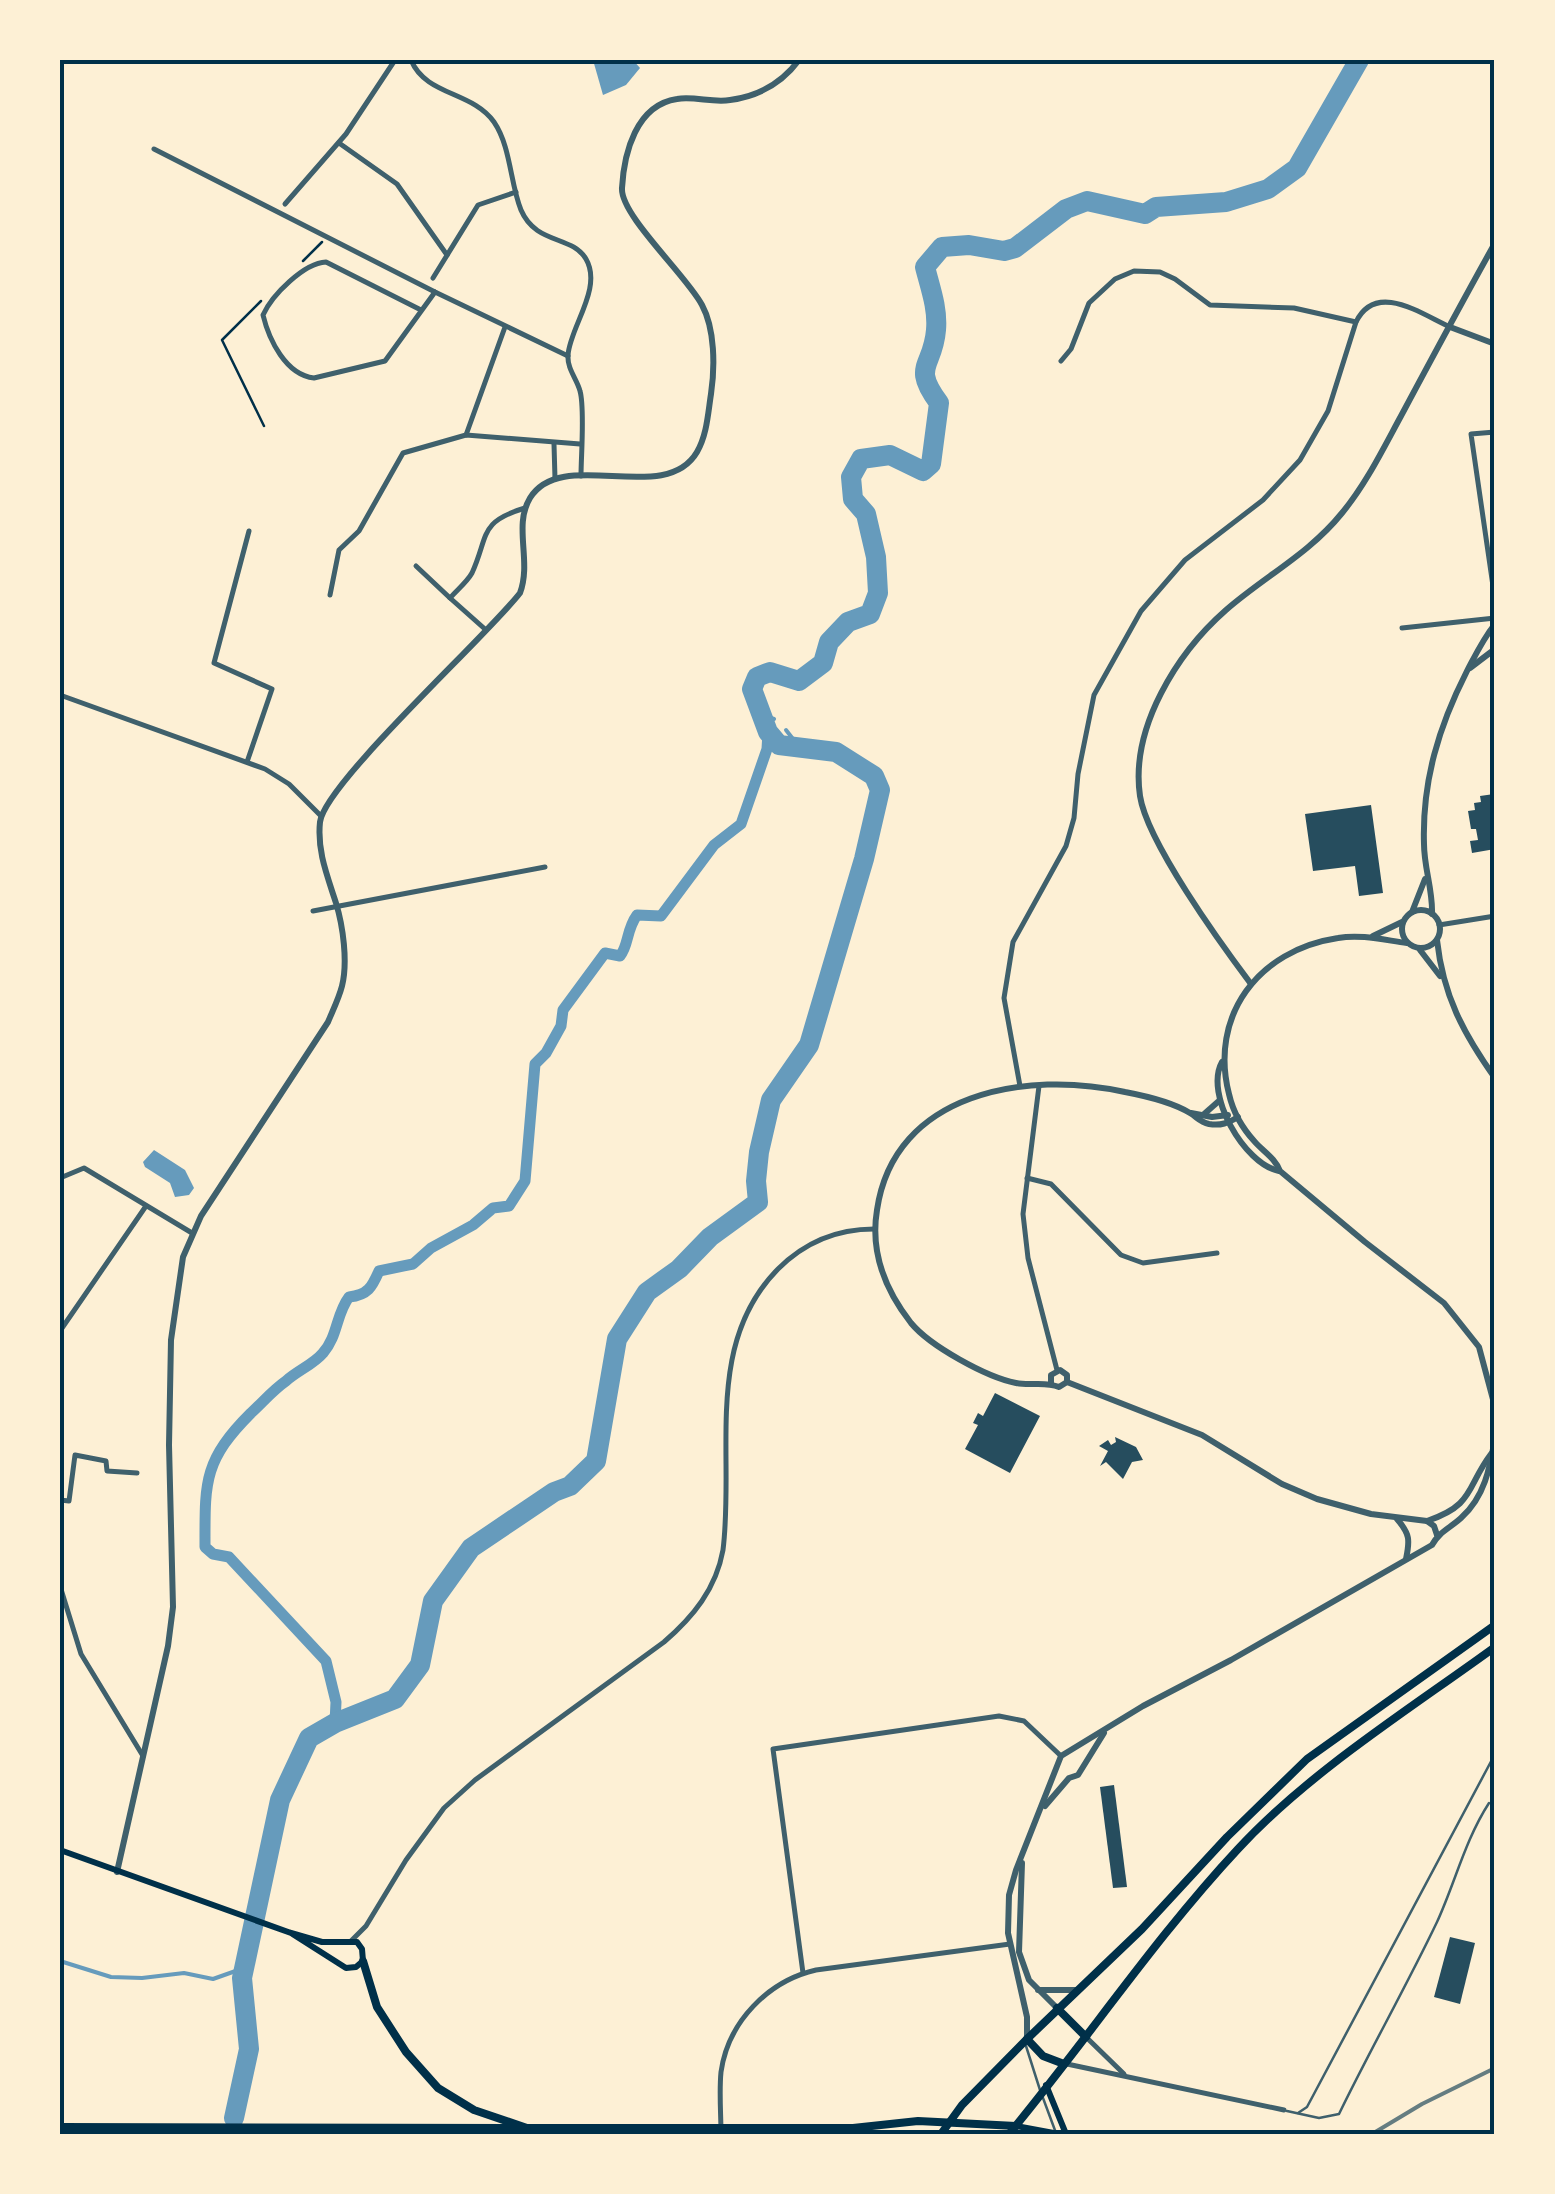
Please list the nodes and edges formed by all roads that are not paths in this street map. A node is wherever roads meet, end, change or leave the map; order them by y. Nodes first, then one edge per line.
1 (396, 60) edge
2 (411, 60) edge
3 (800, 60) edge
4 (339, 143) junction
5 (154, 149) dead end
6 (516, 192) junction
7 (285, 204) dead end
8 (1495, 243) edge
9 (447, 255) junction
10 (433, 278) dead end
11 (435, 292) junction
12 (421, 310) junction
13 (1356, 322) junction
14 (506, 327) junction
15 (1450, 327) junction
16 (1495, 344) edge
17 (568, 356) junction
18 (1061, 361) dead end
19 (1495, 432) edge
20 (466, 435) junction
21 (554, 444) junction
22 (580, 444) junction
23 (581, 476) junction
24 (554, 479) junction
25 (525, 508) junction
26 (249, 531) dead end
27 (416, 566) dead end
28 (330, 596) dead end
29 (450, 598) junction
30 (1495, 600) edge
31 (1495, 621) edge
32 (1402, 628) dead end
33 (486, 630) junction
34 (1495, 649) edge
35 (1469, 669) junction
36 (60, 695) edge
37 (247, 762) junction
38 (320, 816) junction
39 (545, 866) dead end
40 (1426, 878) junction
41 (336, 905) junction
42 (313, 911) dead end
43 (1412, 912) junction
44 (1432, 914) junction
45 (1495, 916) edge
46 (1403, 921) junction
47 (1439, 925) junction
48 (1372, 937) junction
49 (1437, 940) junction
50 (1407, 943) junction
51 (1420, 948) junction
52 (1441, 976) junction
53 (1251, 984) junction
54 (1222, 1062) junction
55 (1495, 1078) edge
56 (1020, 1086) junction
57 (1039, 1086) junction
58 (1220, 1100) junction
59 (1190, 1113) junction
60 (1203, 1115) junction
61 (1237, 1115) junction
62 (1228, 1119) junction
63 (1280, 1171) junction
64 (60, 1178) edge
65 (1027, 1178) junction
66 (146, 1206) junction
67 (874, 1228) junction
68 (192, 1233) junction
69 (1217, 1253) dead end
70 (60, 1331) edge
71 (1057, 1370) junction
72 (1052, 1382) junction
73 (1067, 1382) junction
74 (1495, 1407) edge
75 (1495, 1438) edge
76 (1492, 1453) junction
77 (137, 1473) dead end
78 (60, 1500) edge
79 (1396, 1518) junction
80 (1423, 1520) junction
81 (1437, 1535) junction
82 (1409, 1537) junction
83 (1425, 1548) junction
84 (1406, 1559) junction
85 (60, 1586) edge
86 (1495, 1626) edge
87 (1495, 1647) edge
88 (1105, 1732) junction
89 (1065, 1754) junction
90 (1495, 1754) edge
91 (143, 1756) junction
92 (1083, 1764) junction
93 (1058, 1769) junction
94 (1069, 1778) junction
95 (1489, 1803) dead end
96 (1039, 1813) junction
97 (60, 1850) edge
98 (117, 1872) junction
99 (366, 1926) junction
100 (292, 1933) junction
101 (347, 1942) junction
102 (1016, 1946) junction
103 (361, 1948) junction
104 (363, 1960) junction
105 (338, 1961) junction
106 (803, 1973) junction
107 (1038, 1990) junction
108 (1077, 1990) junction
109 (1057, 2008) junction
110 (1086, 2037) junction
111 (1027, 2039) junction
112 (1064, 2064) junction
113 (1126, 2076) junction
114 (1044, 2088) junction
115 (1284, 2110) joint
116 (1298, 2113) junction
117 (948, 2122) junction
118 (60, 2127) edge
119 (526, 2128) junction
120 (1013, 2130) edge
121 (721, 2134) edge
122 (941, 2134) edge
123 (1059, 2134) edge

1 - 4 street
2 - 6 street
3 - 23 street
4 - 7 street
4 - 9 street
5 - 11 street
6 - 9 street
6 - 17 street
8 - 15 street
9 - 10 street
11 - 12 street
11 - 14 street
12 - 12 street
13 - 15 street
13 - 18 street
13 - 56 street
14 - 17 street
14 - 20 street
15 - 16 street
15 - 53 street
17 - 22 street
19 - 30 street
20 - 21 street
20 - 28 street
21 - 22 street
21 - 24 street
22 - 23 street
23 - 24 street
24 - 25 street
25 - 29 street
25 - 33 street
26 - 37 street
27 - 29 street
29 - 33 street
31 - 32 street
31 - 35 street
33 - 38 street
34 - 35 street
35 - 40 street
36 - 37 street
37 - 38 street
38 - 41 street
39 - 41 street
40 - 43 street
40 - 44 street
41 - 42 street
41 - 68 street
43 - 44 street
43 - 46 street
44 - 47 street
45 - 47 street
46 - 48 street
46 - 50 street
47 - 49 street
48 - 50 street
48 - 53 street
49 - 51 street
49 - 52 street
50 - 51 street
51 - 52 street
52 - 55 street
53 - 54 street
54 - 58 street
54 - 61 street
56 - 57 street
56 - 67 street
57 - 59 street
57 - 65 street
58 - 60 street
58 - 62 street
59 - 60 street
59 - 62 street
60 - 62 street
61 - 62 street
61 - 63 street
62 - 63 street
63 - 74 street
64 - 66 street
65 - 69 street
65 - 71 street
66 - 68 street
66 - 70 street
67 - 72 street
67 - 99 street
68 - 91 street
71 - 72 street
71 - 73 street
72 - 73 street
73 - 79 street
75 - 76 street
76 - 80 street
76 - 81 street
77 - 78 street
79 - 80 street
79 - 82 street
80 - 81 street
80 - 82 street
81 - 83 street
82 - 83 street
82 - 84 street
83 - 84 street
84 - 88 street
85 - 91 street
86 - 108 main road
87 - 110 main road
88 - 89 street
88 - 92 street
89 - 92 street
89 - 93 street
89 - 106 street
90 - 116 lane
91 - 98 street
92 - 94 street
93 - 94 street
93 - 96 street
94 - 96 street
95 - 116 lane
96 - 102 street
97 - 98 main road
98 - 100 main road
99 - 101 street
99 - 103 street
100 - 101 main road
100 - 105 main road
101 - 103 main road
101 - 105 main road
102 - 106 street
102 - 107 street
102 - 111 street
103 - 104 main road
104 - 105 main road
104 - 119 main road
106 - 121 street
107 - 108 street
107 - 109 street
108 - 109 main road
109 - 110 main road
109 - 111 main road
110 - 112 main road
110 - 113 street
111 - 112 main road
111 - 114 lane
111 - 117 main road
112 - 113 street
112 - 114 main road
113 - 115 street
114 - 120 main road
114 - 123 main road
115 - 116 lane
117 - 119 main road
117 - 120 main road
117 - 122 main road
118 - 119 main road
120 - 123 main road

